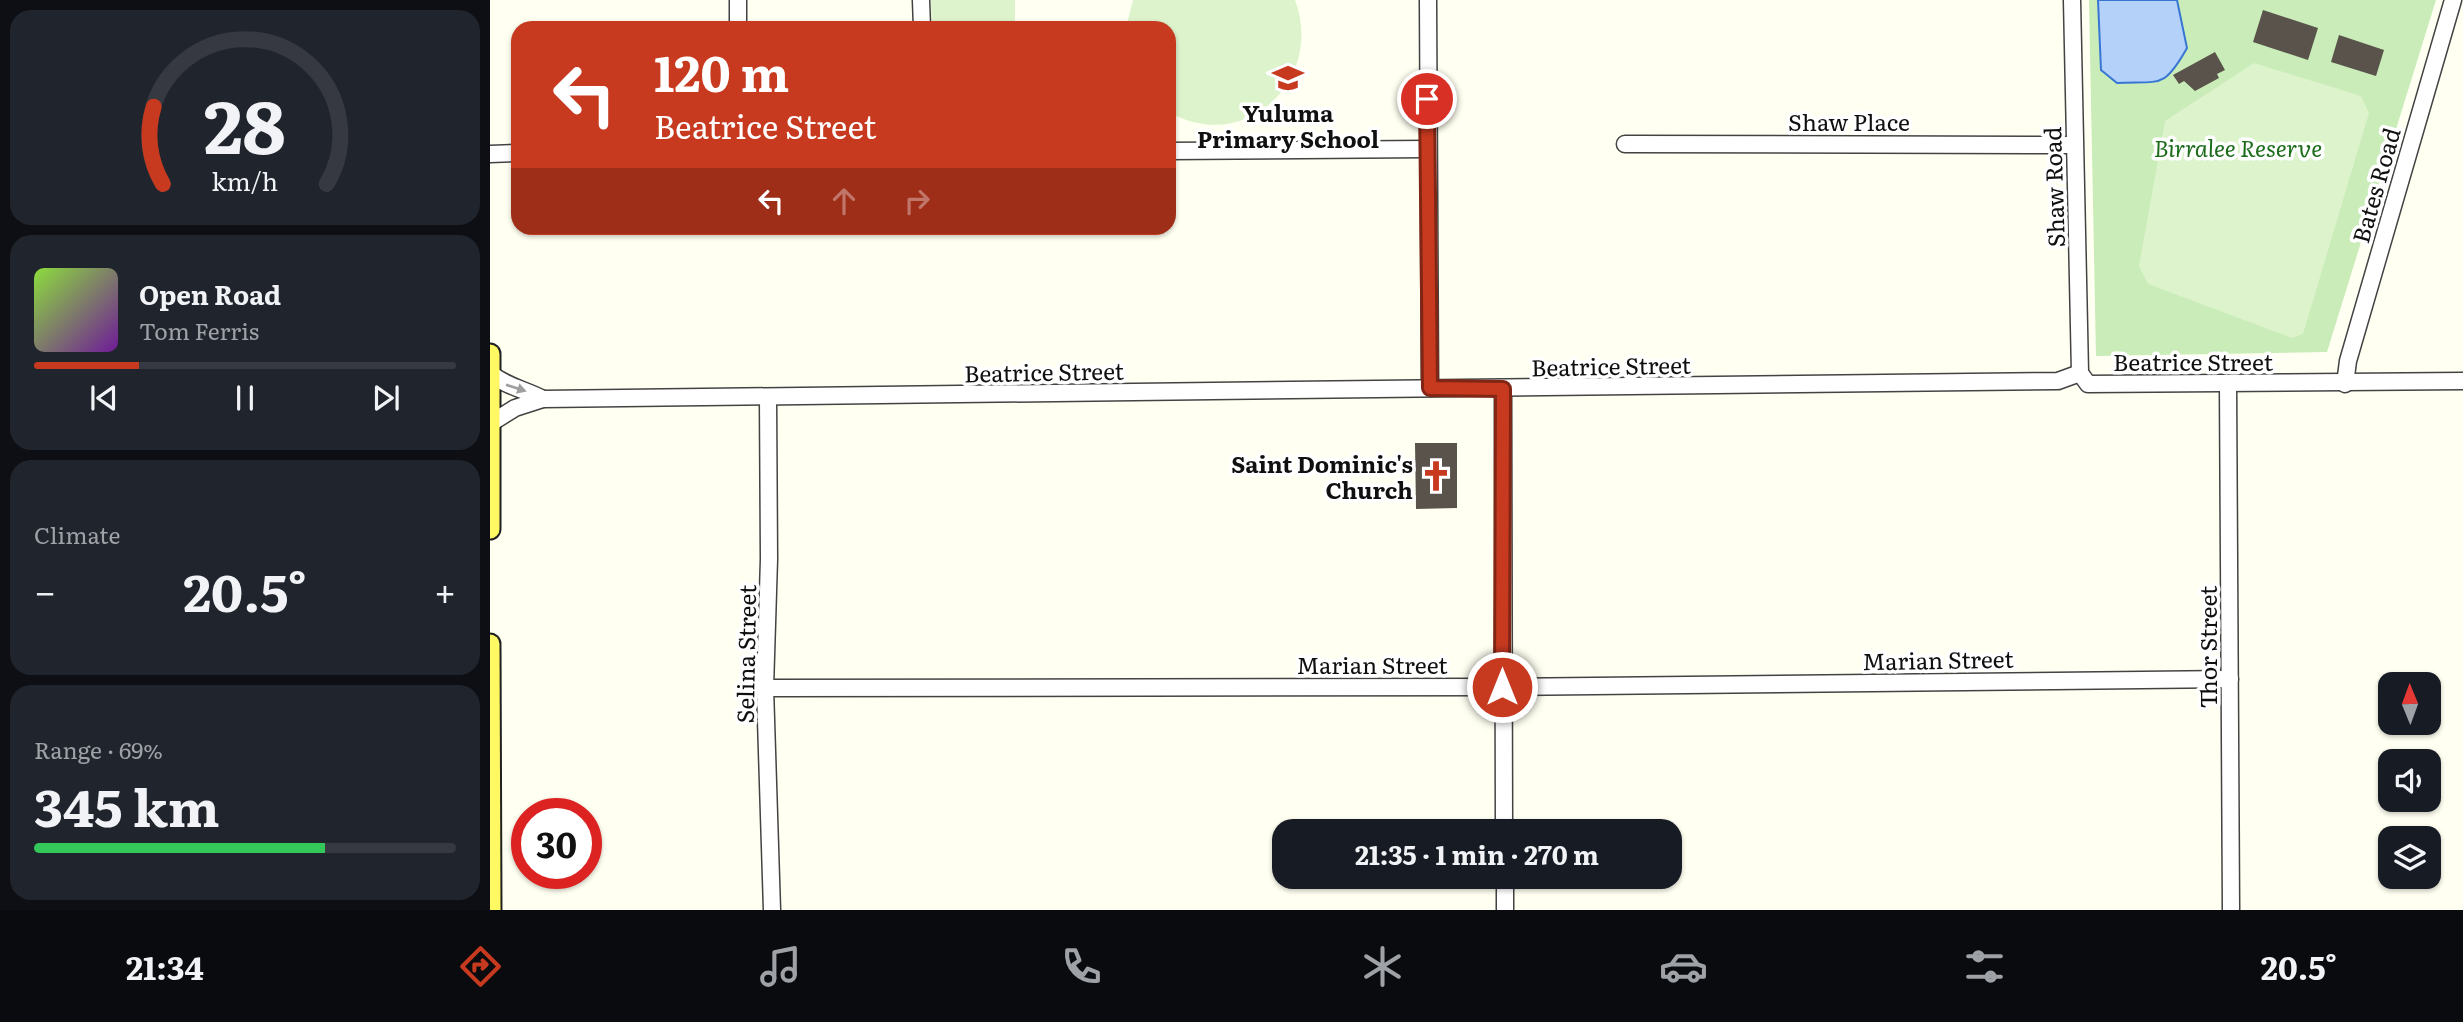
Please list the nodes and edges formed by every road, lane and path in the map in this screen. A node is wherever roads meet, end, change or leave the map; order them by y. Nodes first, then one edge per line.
1 (738, 0) edge
2 (921, 0) edge
3 (1428, 0) edge
4 (2072, 0) edge
5 (2453, 0) edge
6 (738, 21) edge
7 (922, 21) edge
8 (1625, 144) dead end
9 (2074, 145) junction
10 (1427, 149) junction
11 (1176, 151) edge
12 (511, 153) edge
13 (490, 154) edge
14 (490, 354) edge
15 (490, 373) edge
16 (2080, 373) junction
17 (2463, 381) edge
18 (2228, 384) junction
19 (2345, 384) junction
20 (1430, 388) junction
21 (1503, 389) junction
22 (768, 398) junction
23 (543, 399) junction
24 (491, 423) edge
25 (490, 529) edge
26 (490, 644) edge
27 (2230, 679) junction
28 (1502, 687) junction
29 (765, 688) junction
30 (1504, 819) edge
31 (1505, 889) edge
32 (491, 910) edge
33 (772, 910) edge
34 (1505, 910) edge
35 (2231, 910) edge

1 - 6 street
2 - 7 street
3 - 10 street
4 - 9 street, Shaw Road
5 - 19 street, Bates Road
8 - 9 street, Shaw Place
9 - 16 street, Shaw Road
10 - 11 street
10 - 20 street
12 - 13 street
14 - 15 main road
15 -> 23 street, Beatrice Street
15 - 24 main road
16 - 18 street, Beatrice Street
16 - 21 street, Beatrice Street
17 - 19 street, Beatrice Street
18 - 19 street, Beatrice Street
18 - 27 street, Thor Street
20 - 21 street, Beatrice Street
20 - 22 street, Beatrice Street
21 - 28 street
22 - 23 street, Beatrice Street
22 - 29 street, Selina Street
23 - 24 street, Beatrice Street
24 - 25 main road
26 - 32 main road
27 - 28 street, Marian Street
27 - 35 street, Thor Street
28 - 29 street, Marian Street
28 - 30 street
29 - 33 street, Selina Street
31 - 34 street

